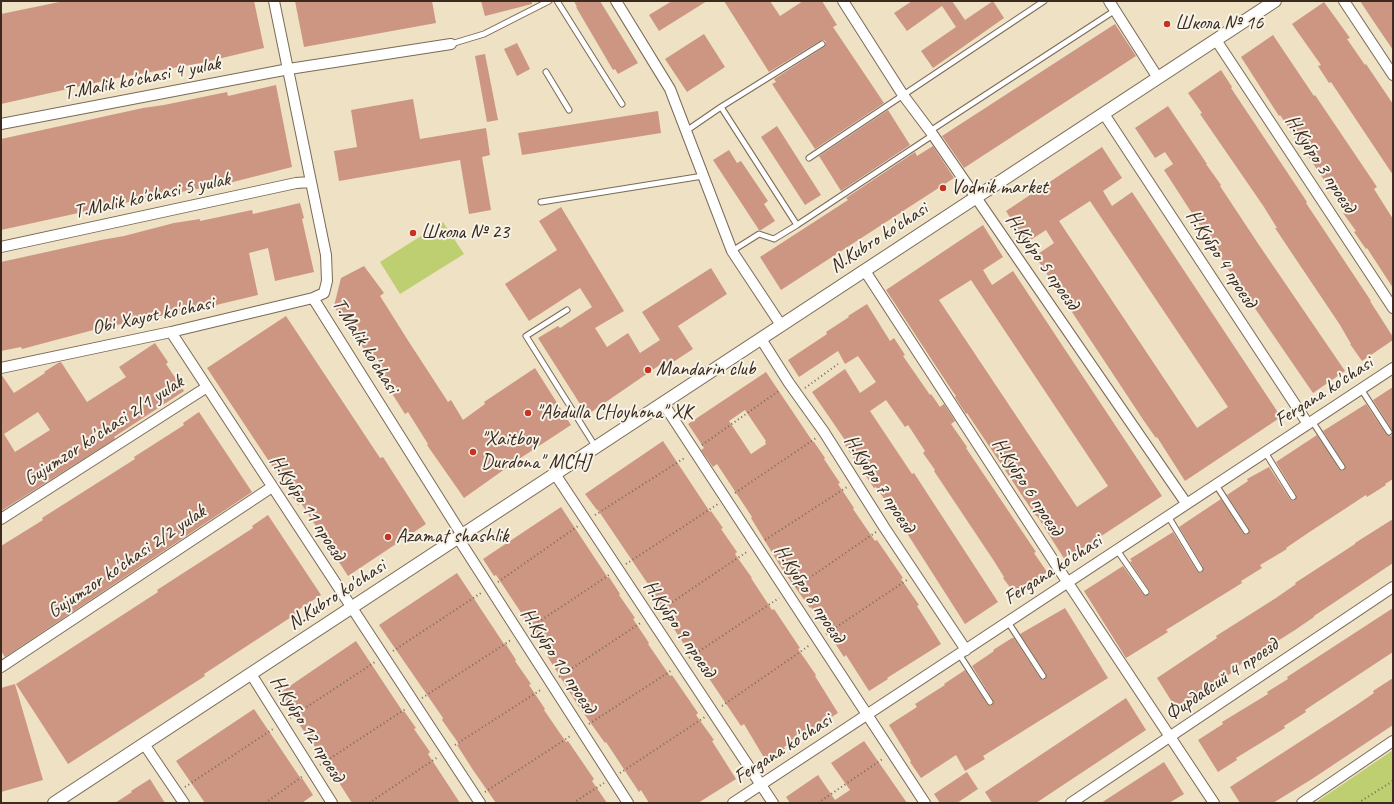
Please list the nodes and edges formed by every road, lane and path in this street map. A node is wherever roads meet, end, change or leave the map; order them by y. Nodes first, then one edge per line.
1 (274, 1) edge
2 (549, 1) edge
3 (557, 1) edge
4 (616, 1) edge
5 (843, 1) edge
6 (1044, 1) edge
7 (1108, 1) edge
8 (1276, 1) edge
9 (1344, 1) edge
10 (1114, 11) junction
11 (1216, 40) junction
12 (451, 44) joint
13 (822, 44) dead end
14 (289, 69) junction
15 (546, 72) dead end
16 (1393, 75) edge
17 (1158, 78) junction
18 (903, 95) junction
19 (622, 104) dead end
20 (721, 107) junction
21 (569, 110) dead end
22 (1104, 114) junction
23 (1, 124) edge
24 (686, 132) junction
25 (931, 133) junction
26 (809, 158) dead end
27 (703, 176) junction
28 (311, 182) junction
29 (975, 198) junction
30 (541, 202) dead end
31 (797, 225) junction
32 (1, 246) edge
33 (732, 251) junction
34 (865, 271) junction
35 (313, 298) junction
36 (1393, 308) edge
37 (567, 310) dead end
38 (781, 326) junction
39 (171, 332) junction
40 (761, 339) junction
41 (838, 364) dead end
42 (1, 368) edge
43 (1393, 368) edge
44 (207, 387) junction
45 (1361, 389) junction
46 (797, 394) junction
47 (663, 403) junction
48 (1310, 422) junction
49 (824, 432) junction
50 (1389, 432) dead end
51 (596, 447) junction
52 (1264, 452) junction
53 (1342, 467) dead end
54 (555, 474) junction
55 (856, 482) junction
56 (1216, 485) junction
57 (272, 487) junction
58 (1293, 497) dead end
59 (725, 499) junction
60 (1186, 503) junction
61 (1168, 516) junction
62 (1, 519) edge
63 (1246, 532) dead end
64 (460, 537) junction
65 (756, 546) junction
66 (1117, 550) junction
67 (618, 569) junction
68 (1200, 569) dead end
69 (916, 574) junction
70 (1068, 582) junction
71 (1393, 587) edge
72 (1146, 592) dead end
73 (352, 608) junction
74 (650, 617) junction
75 (1008, 622) junction
76 (519, 634) junction
77 (817, 640) junction
78 (962, 652) junction
79 (1, 667) edge
80 (251, 674) junction
81 (1043, 676) dead end
82 (550, 683) junction
83 (990, 702) dead end
84 (415, 703) junction
85 (713, 712) junction
86 (866, 715) junction
87 (1169, 737) junction
88 (1393, 741) edge
89 (144, 744) junction
90 (446, 751) junction
91 (892, 753) junction
92 (312, 770) junction
93 (612, 778) junction
94 (1393, 781) edge
95 (761, 785) junction
96 (54, 803) edge
97 (184, 803) edge
98 (265, 803) edge
99 (332, 803) edge
100 (370, 803) edge
101 (480, 803) edge
102 (574, 803) edge
103 (628, 803) edge
104 (733, 803) edge
105 (773, 803) edge
106 (818, 803) edge
107 (925, 803) edge
108 (1071, 803) edge
109 (1214, 803) edge
110 (1302, 803) edge
111 (1358, 803) edge

1 - 14 street, T.Malik ko'chasi
2 - 12 lane
3 - 19 lane
4 - 24 street
5 - 18 street, Н.Кубро 5 проезд
6 - 18 lane
7 - 10 street
8 - 11 street, N.Kubro ko'chasi
9 - 16 street
10 - 17 street
10 - 25 lane
11 - 17 street, N.Kubro ko'chasi
11 - 36 street, Н.Кубро 3 проезд
12 - 14 street
13 - 20 lane
14 - 23 street, T.Malik ko'chasi 4 yulak
14 - 28 street, T.Malik ko'chasi
15 - 21 lane
17 - 22 street, N.Kubro ko'chasi
18 - 25 street, Н.Кубро 5 проезд
18 - 26 lane
20 - 24 lane
20 - 31 lane
22 - 29 street, N.Kubro ko'chasi
22 - 48 street, Н.Кубро 4 проезд
24 - 27 street
25 - 29 street, Н.Кубро 5 проезд
25 - 31 lane
27 - 30 lane
27 - 33 street
28 - 32 street, T.Malik ko'chasi 5 yulak
28 - 35 street, T.Malik ko'chasi
29 - 34 street, N.Kubro ko'chasi
29 - 60 street, Н.Кубро 5 проезд
31 - 33 lane
33 - 38 street
34 - 38 street, N.Kubro ko'chasi
34 - 70 street, Н.Кубро 6 проезд
35 - 39 street, Obi Xayot ko'chasi
35 - 64 street, T.Malik ko'chasi
37 - 51 lane
38 - 40 street, N.Kubro ko'chasi
39 - 42 street, Obi Xayot ko'chasi
39 - 44 street, Н.Кубро 11 проезд
40 - 46 street, Н.Кубро 7 проезд
40 - 47 street, N.Kubro ko'chasi
41 - 46 path
43 - 45 street, Fergana ko'chasi
44 - 57 street, Н.Кубро 11 проезд
44 - 62 street, Gujumzor ko'chasi 2/1 yulak
45 - 48 street, Fergana ko'chasi
45 - 50 lane
46 - 49 street, Н.Кубро 7 проезд
47 - 51 street, N.Kubro ko'chasi
47 - 59 street, Н.Кубро 8 проезд
48 - 52 street, Fergana ko'chasi
48 - 53 lane
49 - 55 street, Н.Кубро 7 проезд
49 - 59 path
51 - 54 street, N.Kubro ko'chasi
52 - 56 street, Fergana ko'chasi
52 - 58 lane
54 - 64 street, N.Kubro ko'chasi
54 - 67 street, Н.Кубро 9 проезд
55 - 65 path
55 - 69 street, Н.Кубро 7 проезд
56 - 60 street, Fergana ko'chasi
56 - 63 lane
57 - 73 street, Н.Кубро 11 проезд
57 - 79 street, Gujumzor ko'chasi 2/2 yulak
59 - 65 street, Н.Кубро 8 проезд
59 - 67 path
60 - 61 street, Fergana ko'chasi
61 - 66 street, Fergana ko'chasi
61 - 68 lane
64 - 73 street, N.Kubro ko'chasi
64 - 76 street, Н.Кубро 10 проезд
65 - 74 path
65 - 77 street, Н.Кубро 8 проезд
66 - 70 street, Fergana ko'chasi
66 - 72 lane
67 - 74 street, Н.Кубро 9 проезд
67 - 76 path
69 - 77 path
69 - 78 street, Н.Кубро 7 проезд
70 - 75 street, Fergana ko'chasi
70 - 87 street, Н.Кубро 6 проезд
71 - 87 street, Фирдавсий 4 проезд
73 - 80 street, N.Kubro ko'chasi
73 - 84 street, Н.Кубро 11 проезд
74 - 82 path
74 - 85 street, Н.Кубро 9 проезд
75 - 78 street, Fergana ko'chasi
75 - 81 lane
76 - 82 street, Н.Кубро 10 проезд
76 - 84 path
77 - 85 path
77 - 86 street, Н.Кубро 8 проезд
78 - 83 lane
78 - 86 street, Fergana ko'chasi
80 - 89 street, N.Kubro ko'chasi
80 - 92 street, Н.Кубро 12 проезд
82 - 90 path
82 - 93 street, Н.Кубро 10 проезд
84 - 90 street, Н.Кубро 11 проезд
84 - 92 path
85 - 93 path
85 - 95 street, Н.Кубро 9 проезд
86 - 91 street, Н.Кубро 8 проезд
86 - 95 street, Fergana ko'chasi
87 - 108 street, Фирдавсий 4 проезд
87 - 109 street, Н.Кубро 6 проезд
88 - 110 street
89 - 96 street, N.Kubro ko'chasi
89 - 97 street
90 - 100 path
90 - 101 street, Н.Кубро 11 проезд
91 - 106 path
91 - 107 street, Н.Кубро 8 проезд
92 - 98 path
92 - 99 street, Н.Кубро 12 проезд
93 - 102 path
93 - 103 street, Н.Кубро 10 проезд
94 - 111 path
95 - 104 street, Fergana ko'chasi
95 - 105 street, Н.Кубро 9 проезд

